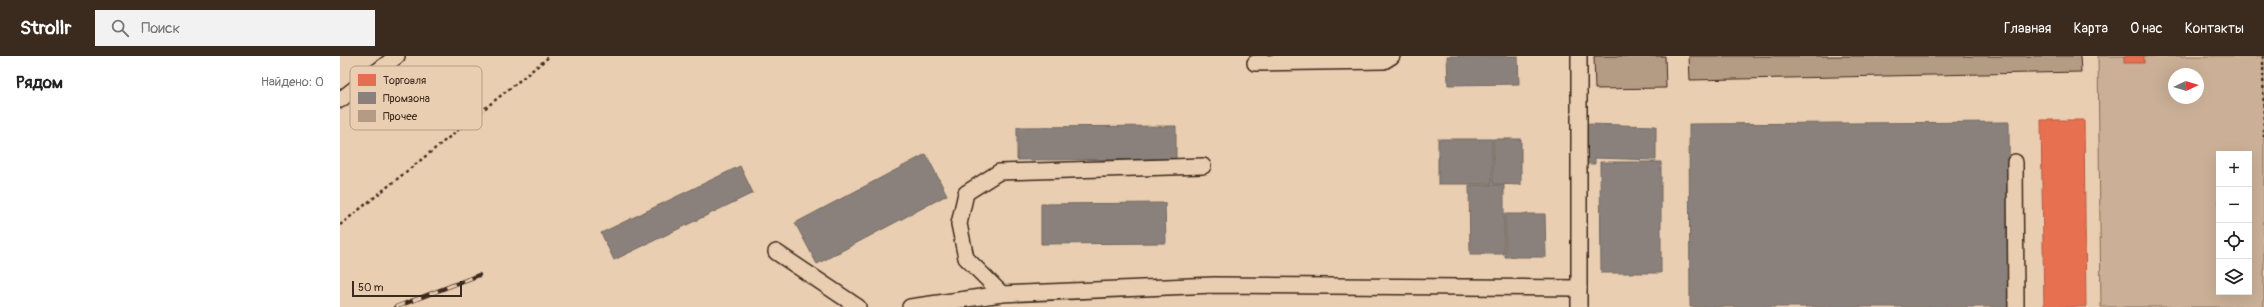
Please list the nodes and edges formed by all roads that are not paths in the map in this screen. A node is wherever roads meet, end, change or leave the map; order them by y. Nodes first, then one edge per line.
1 (397, 56) edge
2 (1392, 56) edge
3 (1579, 56) edge
4 (1255, 63) dead end
5 (384, 66) edge
6 (350, 92) edge
7 (340, 100) edge
8 (2015, 162) dead end
9 (1203, 166) dead end
10 (776, 252) dead end
11 (1579, 288) junction
12 (1002, 294) junction
13 (858, 307) edge
14 (910, 307) edge
15 (1579, 307) edge
16 (2016, 307) edge

1 - 5 lane
2 - 4 lane
3 - 11 lane
6 - 7 lane
8 - 16 lane
9 - 12 lane
10 - 13 lane
11 - 12 lane
11 - 15 lane
12 - 14 lane

